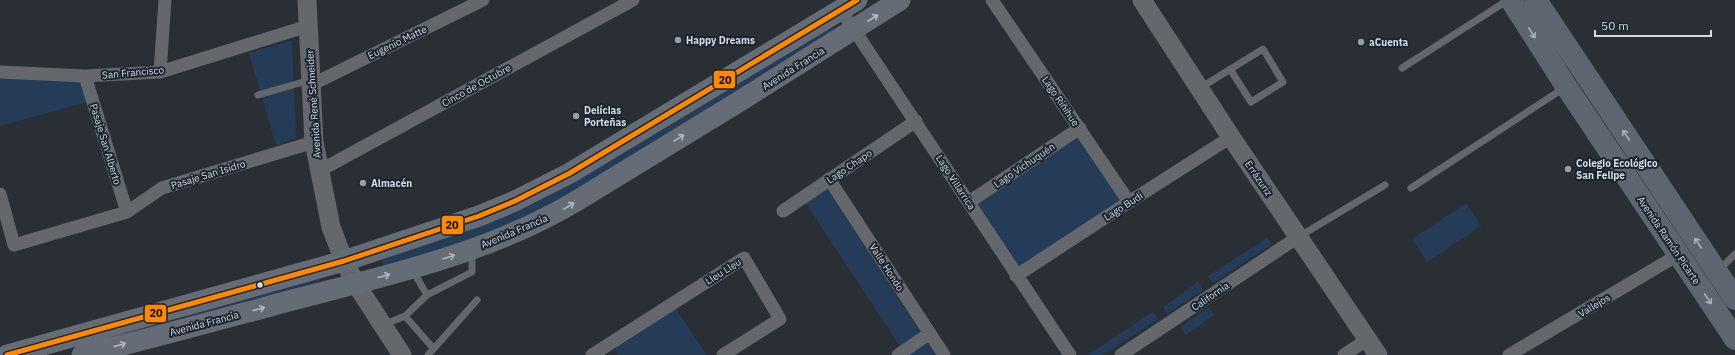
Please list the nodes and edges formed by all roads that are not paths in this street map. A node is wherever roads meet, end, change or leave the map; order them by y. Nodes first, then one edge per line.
1 (165, 0) edge
2 (307, 0) edge
3 (483, 0) edge
4 (633, 0) edge
5 (900, 0) edge
6 (992, 0) edge
7 (1142, 0) edge
8 (1510, 0) edge
9 (1536, 0) edge
10 (849, 5) edge
11 (308, 26) junction
12 (854, 30) junction
13 (1402, 68) dead end
14 (1230, 69) junction
15 (0, 72) edge
16 (160, 72) junction
17 (85, 76) junction
18 (311, 82) junction
19 (1566, 86) junction
20 (1199, 88) junction
21 (258, 95) dead end
22 (916, 121) junction
23 (1080, 128) junction
24 (1231, 137) junction
25 (314, 142) junction
26 (319, 171) junction
27 (829, 179) junction
28 (1385, 185) dead end
29 (1411, 188) dead end
30 (0, 194) edge
31 (969, 202) junction
32 (1129, 202) junction
33 (783, 211) dead end
34 (127, 212) junction
35 (1298, 237) junction
36 (472, 249) junction
37 (1735, 254) edge
38 (1678, 255) junction
39 (344, 261) junction
40 (412, 268) junction
41 (1717, 272) junction
42 (1016, 276) junction
43 (356, 284) junction
44 (427, 295) junction
45 (1735, 299) edge
46 (477, 300) dead end
47 (161, 311) junction
48 (405, 316) junction
49 (383, 325) junction
50 (166, 333) junction
51 (930, 333) junction
52 (1368, 339) junction
53 (1735, 339) edge
54 (433, 348) junction
55 (40, 351) edge
56 (608, 351) edge
57 (91, 354) edge
58 (7, 355) edge
59 (402, 355) edge
60 (428, 355) edge
61 (592, 355) edge
62 (723, 355) edge
63 (898, 355) edge
64 (944, 355) edge
65 (1070, 355) edge
66 (1121, 355) edge
67 (1344, 355) edge
68 (1378, 355) edge
69 (1510, 355) edge

1 - 16 street
2 - 11 street, Avenida René Schneider
3 - 18 street, Eugenio Matte
4 - 26 street, Cinco de Octubre
12 -> 5 main road, Avenida Francia
6 - 23 street, Lago Riñihue
7 - 20 street, Errázuriz
8 - 13 lane
8 -> 19 highway, Avenida Ramón Picarte
41 -> 9 highway
10 - 12 street, Lago Villarrica
10 - 39 main road
11 - 16 street, San Francisco
11 - 18 street, Avenida René Schneider
12 - 22 street, Lago Villarrica
36 -> 12 main road, Avenida Francia
14 - 14 lane
14 - 20 lane
15 - 17 street, San Francisco
16 - 17 street, San Francisco
17 - 34 street, Pasaje San Alberto
18 - 21 lane
18 - 25 street, Avenida René Schneider
19 - 29 lane
19 - 38 highway, Avenida Ramón Picarte
20 - 24 street, Errázuriz
22 - 27 street, Lago Chapo
22 - 31 street, Lago Villarrica
23 - 31 street, Lago Vichuquén
23 - 32 street, Lago Riñihue
24 - 32 street, Lago Budi
24 - 35 street, Errázuriz
25 - 26 street, Avenida René Schneider
25 - 34 street, Pasaje San Isidro
26 - 39 street, Avenida René Schneider
27 - 33 street, Lago Chapo
27 - 51 street, Valle Hondo
28 - 35 lane
30 - 34 street, Pasaje San Isidro
31 - 42 street, Lago Villarrica
32 - 42 street, Lago Budi
35 - 52 street, Errázuriz
35 - 66 street, California
40 -> 36 main road, Avenida Francia
36 - 44 lane
37 - 41 lane
38 -> 53 highway, Avenida Ramón Picarte
38 - 69 street, Vallejos
39 - 43 street, Avenida René Schneider
39 - 47 main road
43 -> 40 main road, Avenida Francia
40 - 44 lane
41 - 45 highway
42 - 65 street, Lago Villarrica
43 - 49 street, Avenida René Schneider
50 -> 43 main road, Avenida Francia
44 - 48 lane
46 - 54 lane
47 - 50 main road
47 - 55 main road
48 - 49 lane
48 - 54 lane
49 - 59 street, Avenida René Schneider
57 -> 50 main road, Avenida Francia
51 - 63 street
51 - 64 street, Valle Hondo
52 - 67 street
52 - 68 street, Errázuriz
54 - 60 lane
55 - 58 main road
56 - 61 street, Lleu Lleu
56 - 62 street, Lleu Lleu

